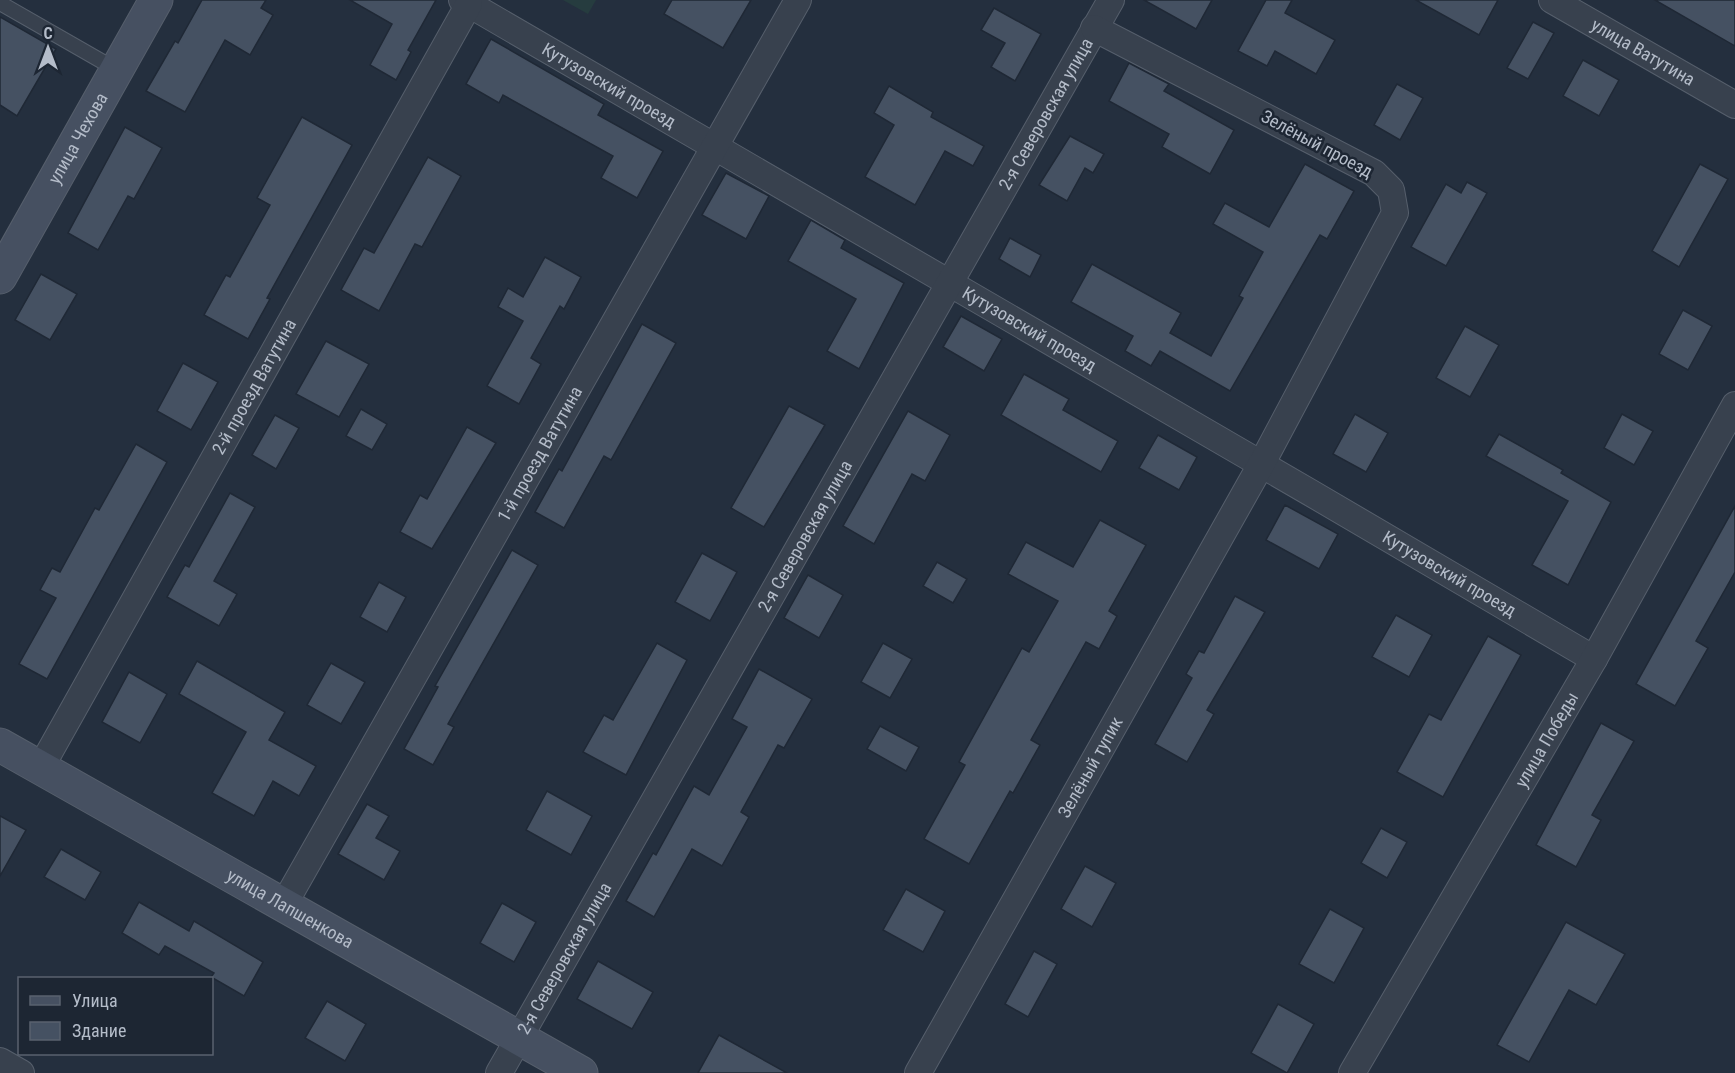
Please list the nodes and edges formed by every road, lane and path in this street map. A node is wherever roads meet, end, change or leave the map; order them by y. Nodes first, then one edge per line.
1 (156, 0) edge
2 (798, 0) edge
3 (1111, 0) edge
4 (1552, 0) edge
5 (465, 2) edge
6 (0, 3) edge
7 (1094, 28) junction
8 (117, 70) junction
9 (1735, 105) edge
10 (714, 147) junction
11 (0, 277) edge
12 (949, 285) junction
13 (1735, 405) edge
14 (1262, 463) junction
15 (1594, 659) junction
16 (0, 745) edge
17 (41, 767) junction
18 (283, 906) junction
19 (518, 1037) junction
20 (0, 1061) edge
21 (21, 1073) edge
22 (499, 1073) edge
23 (580, 1073) edge
24 (918, 1073) edge
25 (1352, 1073) edge

1 - 8 street, улица Чехова
2 - 10 street, 1-й проезд Ватутина
3 - 7 street, 2-я Северовская улица
4 - 9 street, улица Ватутина
5 - 10 street, Кутузовский проезд
5 - 17 street, 2-й проезд Ватутина
6 - 8 lane
7 - 12 street, 2-я Северовская улица
7 - 14 street, Зелёный проезд
8 - 11 street, улица Чехова
10 - 12 street, Кутузовский проезд
10 - 18 street, 1-й проезд Ватутина
12 - 14 street, Кутузовский проезд
12 - 19 street, 2-я Северовская улица
13 - 15 street, улица Победы
14 - 15 street, Кутузовский проезд
14 - 24 street, Зелёный тупик
15 - 25 street, улица Победы
16 - 17 street, улица Лапшенкова
17 - 18 street, улица Лапшенкова
18 - 19 street, улица Лапшенкова
19 - 22 street, 2-я Северовская улица
19 - 23 street, улица Лапшенкова
20 - 21 street

